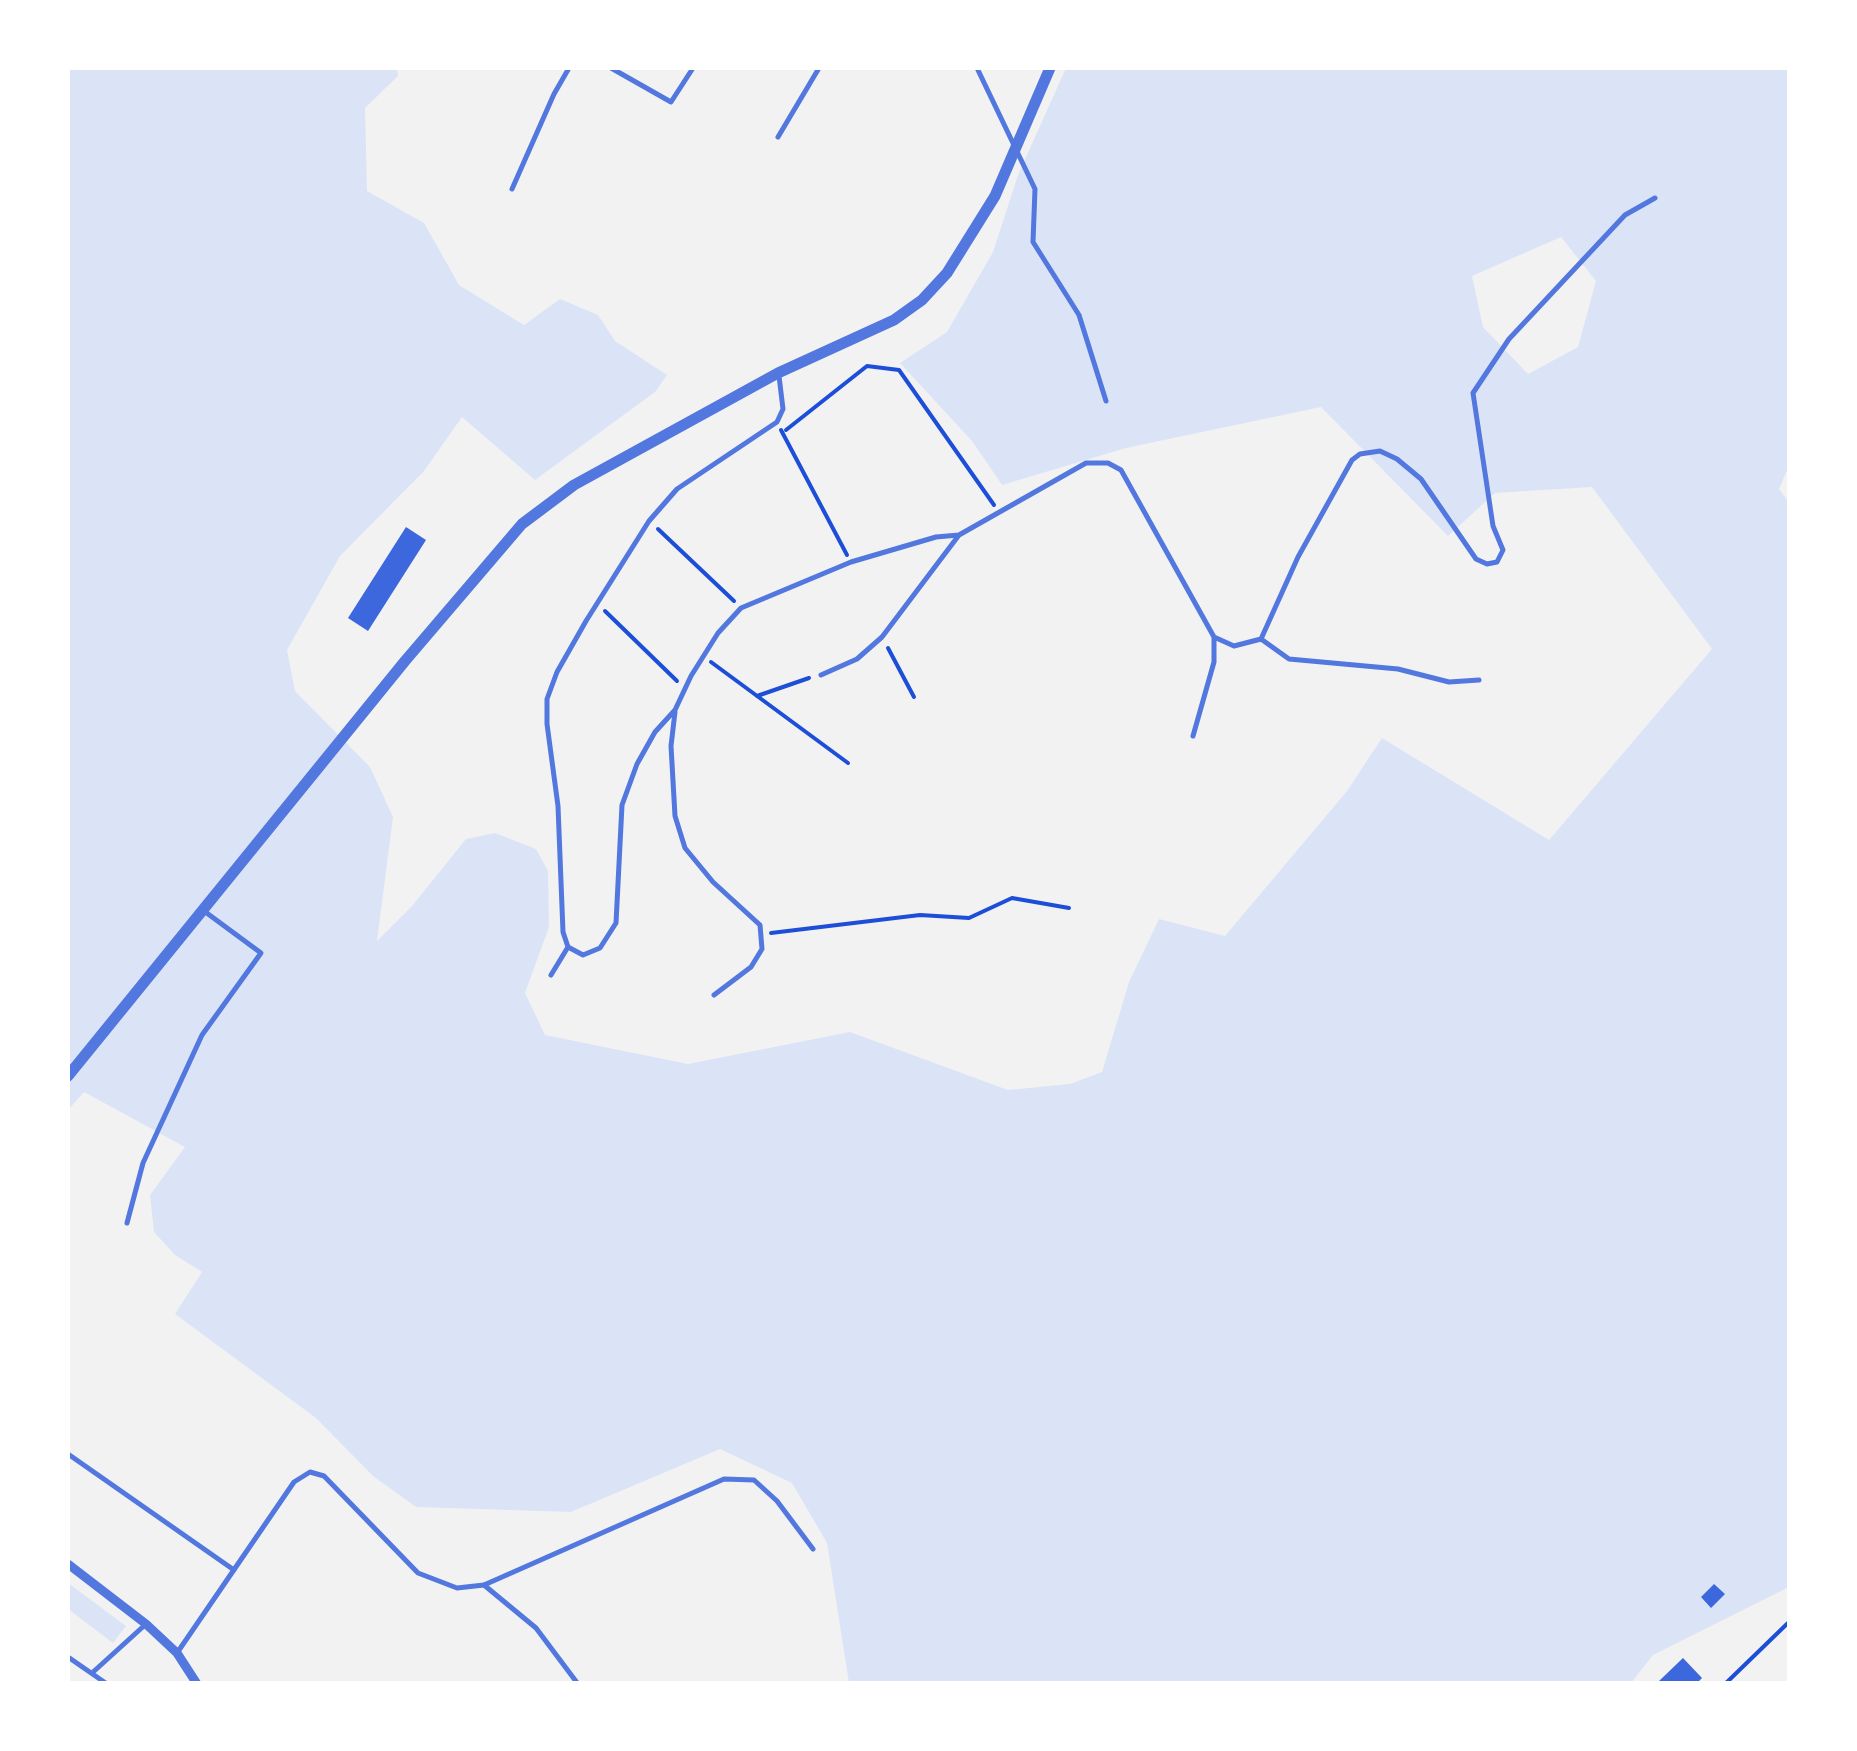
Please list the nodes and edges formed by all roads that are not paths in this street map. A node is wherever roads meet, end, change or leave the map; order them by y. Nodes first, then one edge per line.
1 (569, 68) edge
2 (612, 68) edge
3 (693, 68) edge
4 (818, 68) edge
5 (977, 68) edge
6 (1050, 68) edge
7 (778, 137) dead end
8 (1014, 150) junction
9 (512, 189) dead end
10 (1655, 198) dead end
11 (778, 373) junction
12 (1106, 402) dead end
13 (959, 535) junction
14 (1214, 637) junction
15 (1262, 638) junction
16 (821, 674) road end
17 (1480, 680) dead end
18 (675, 710) junction
19 (1193, 736) dead end
20 (202, 909) junction
21 (568, 947) junction
22 (551, 975) dead end
23 (714, 995) dead end
24 (68, 1076) edge
25 (127, 1223) dead end
26 (68, 1454) edge
27 (813, 1549) dead end
28 (68, 1564) edge
29 (234, 1570) junction
30 (484, 1585) junction
31 (146, 1624) junction
32 (177, 1653) junction
33 (68, 1657) edge
34 (92, 1673) junction
35 (107, 1684) edge
36 (197, 1684) edge
37 (578, 1684) edge

1 - 9 lane
2 - 3 lane
4 - 7 lane
5 - 8 lane
6 - 8 street
8 - 11 street
8 - 12 lane
10 - 15 lane
11 - 20 street
11 - 21 lane
13 - 14 lane
13 - 16 lane
13 - 18 lane
14 - 15 lane
14 - 19 lane
15 - 17 lane
18 - 21 lane
18 - 23 lane
20 - 24 street
20 - 25 lane
21 - 22 lane
26 - 29 lane
27 - 30 lane
28 - 31 street
29 - 30 lane
29 - 32 lane
30 - 37 lane
31 - 32 street
31 - 34 lane
32 - 36 street
33 - 34 lane
34 - 35 lane

